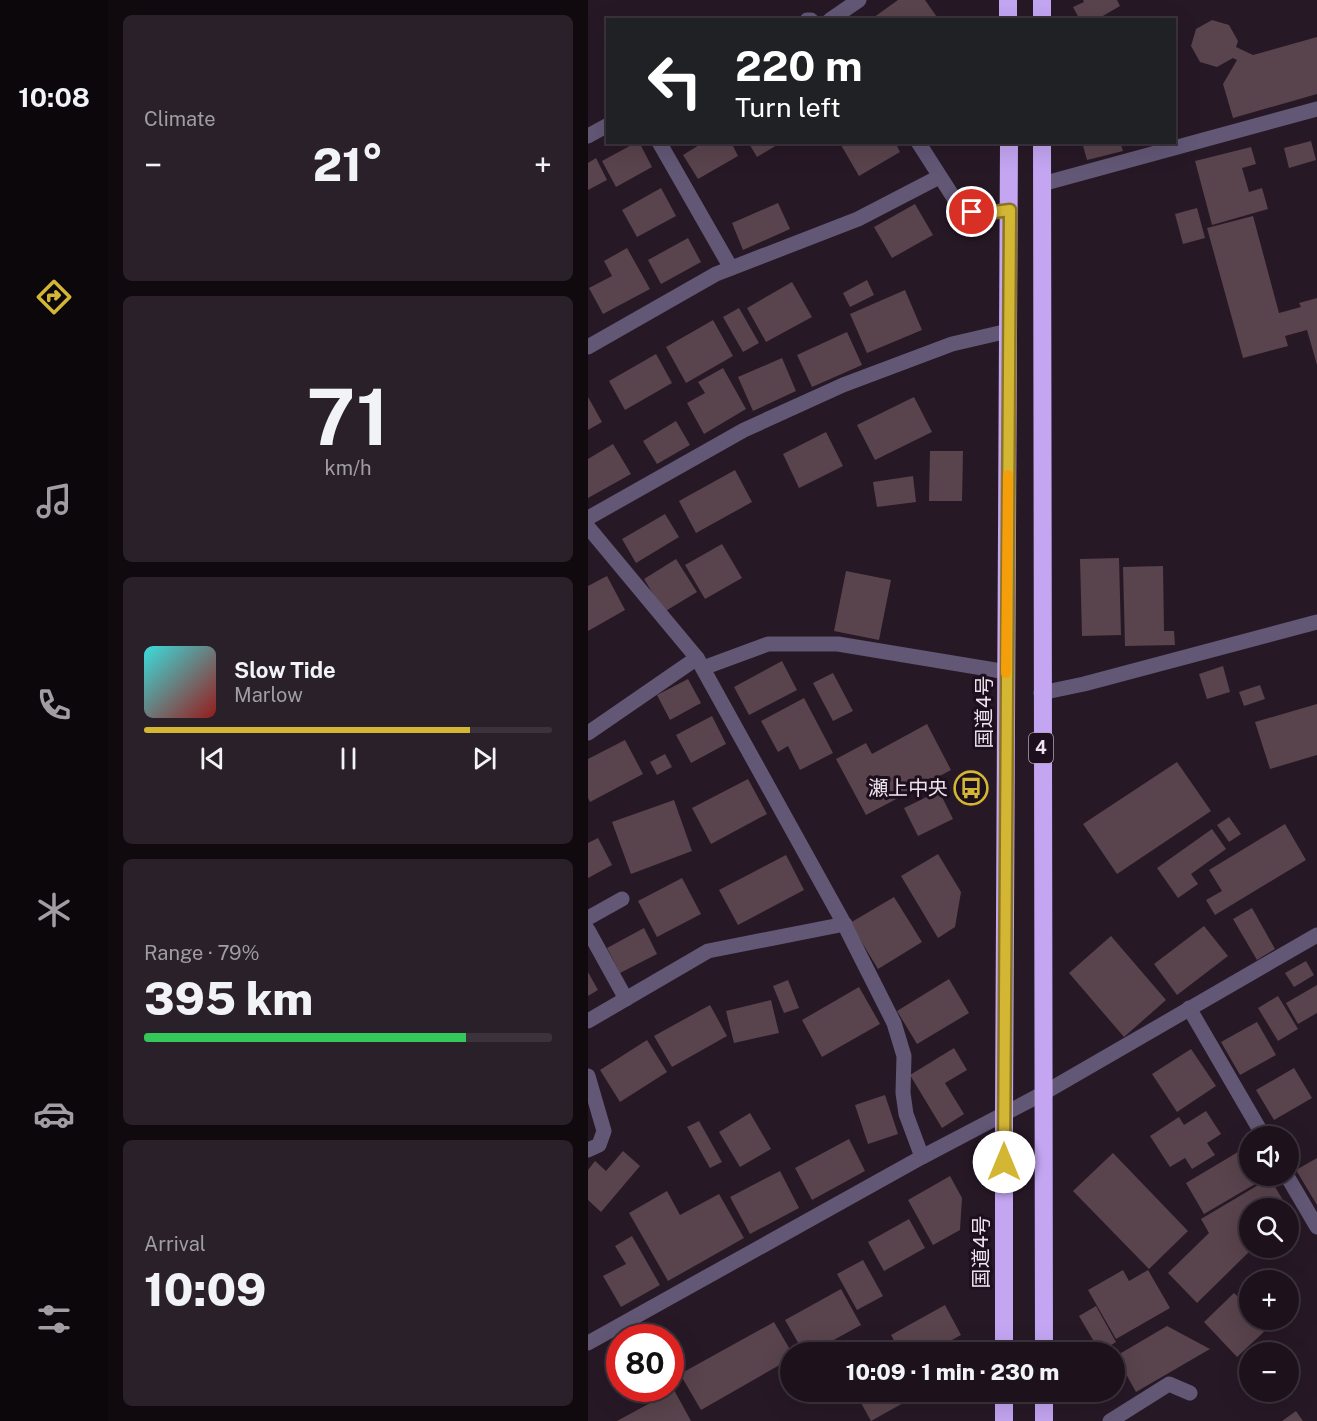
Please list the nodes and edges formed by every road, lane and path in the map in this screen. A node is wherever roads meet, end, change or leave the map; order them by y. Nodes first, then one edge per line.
1 (859, 0) edge
2 (1008, 0) edge
3 (1042, 0) edge
4 (833, 18) edge
5 (1008, 18) edge
6 (1042, 18) edge
7 (1317, 109) edge
8 (606, 126) edge
9 (588, 136) edge
10 (660, 144) edge
11 (919, 144) edge
12 (1010, 144) edge
13 (1042, 144) edge
14 (939, 177) junction
15 (1042, 184) junction
16 (1010, 210) junction
17 (731, 268) junction
18 (1008, 331) junction
19 (588, 347) edge
20 (588, 518) edge
21 (588, 527) edge
22 (1317, 622) edge
23 (700, 663) junction
24 (1006, 672) junction
25 (1041, 693) junction
26 (588, 733) edge
27 (622, 898) dead end
28 (588, 918) edge
29 (844, 924) junction
30 (588, 930) edge
31 (1317, 935) edge
32 (626, 999) junction
33 (1189, 1008) junction
34 (588, 1021) edge
35 (588, 1076) edge
36 (1042, 1094) junction
37 (1004, 1114) junction
38 (1258, 1126) edge
39 (588, 1150) edge
40 (922, 1158) junction
41 (1293, 1186) edge
42 (1315, 1221) edge
43 (1004, 1342) edge
44 (1044, 1342) edge
45 (588, 1343) edge
46 (1190, 1393) dead end
47 (1004, 1402) edge
48 (1044, 1402) edge
49 (1004, 1421) edge
50 (1044, 1421) edge
51 (1110, 1421) edge

1 - 4 street
2 - 5 highway
3 - 6 highway
7 - 15 street
8 - 9 street
10 - 17 street
11 - 14 street
12 - 16 highway, 国道4号 / 4
13 - 15 highway, 4
14 - 16 street
14 - 17 street
15 - 25 highway, 4
16 - 18 highway, 国道4号 / 4
17 - 19 street
18 - 20 street
18 - 24 highway, 国道4号 / 4
21 - 23 street
22 - 25 street
23 - 24 street
23 - 26 street
23 - 29 street
24 - 37 highway, 国道4号 / 4
25 - 36 highway, 4
27 - 28 street
29 - 32 street
29 - 40 street
30 - 32 street
31 - 33 street
32 - 34 street
33 - 36 street
33 - 38 street
35 - 39 street
36 - 37 street
36 - 44 highway, 4
37 - 40 street
37 - 43 highway, 国道4号 / 4
40 - 45 street
41 - 42 street
46 - 51 street
47 - 49 highway
48 - 50 highway

